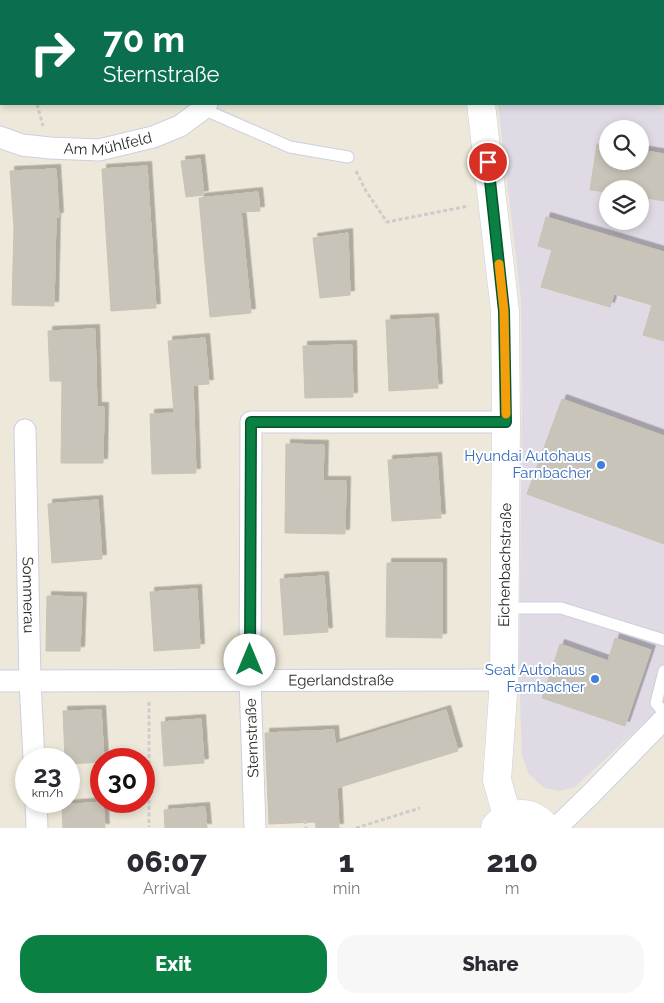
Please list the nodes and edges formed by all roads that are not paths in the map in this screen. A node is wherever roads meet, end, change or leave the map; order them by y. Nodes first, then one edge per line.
1 (481, 105) edge
2 (205, 106) edge
3 (0, 137) edge
4 (348, 157) road end
5 (506, 422) junction
6 (25, 430) dead end
7 (504, 608) junction
8 (664, 640) edge
9 (664, 671) edge
10 (250, 680) junction
11 (504, 680) junction
12 (0, 681) edge
13 (30, 682) junction
14 (664, 713) edge
15 (664, 719) edge
16 (33, 748) edge
17 (36, 813) edge
18 (501, 822) edge
19 (37, 828) edge
20 (255, 828) edge
21 (546, 828) edge
22 (556, 828) edge

1 - 5 street, Eichenbachstraße
2 - 3 street, Am Mühlfeld
2 - 4 lane
5 - 7 street, Eichenbachstraße
5 - 10 street, Sternstraße
6 - 13 street, Sommerau
7 - 8 lane
7 - 11 street, Eichenbachstraße
9 - 14 lane
10 - 11 street, Egerlandstraße
10 - 13 street, Egerlandstraße
10 - 20 street, Sternstraße
11 - 18 street, Eichenbachstraße
12 - 13 street, Egerlandstraße
13 - 16 street, Sommerau
15 - 22 street
17 - 19 street
18 - 21 street

